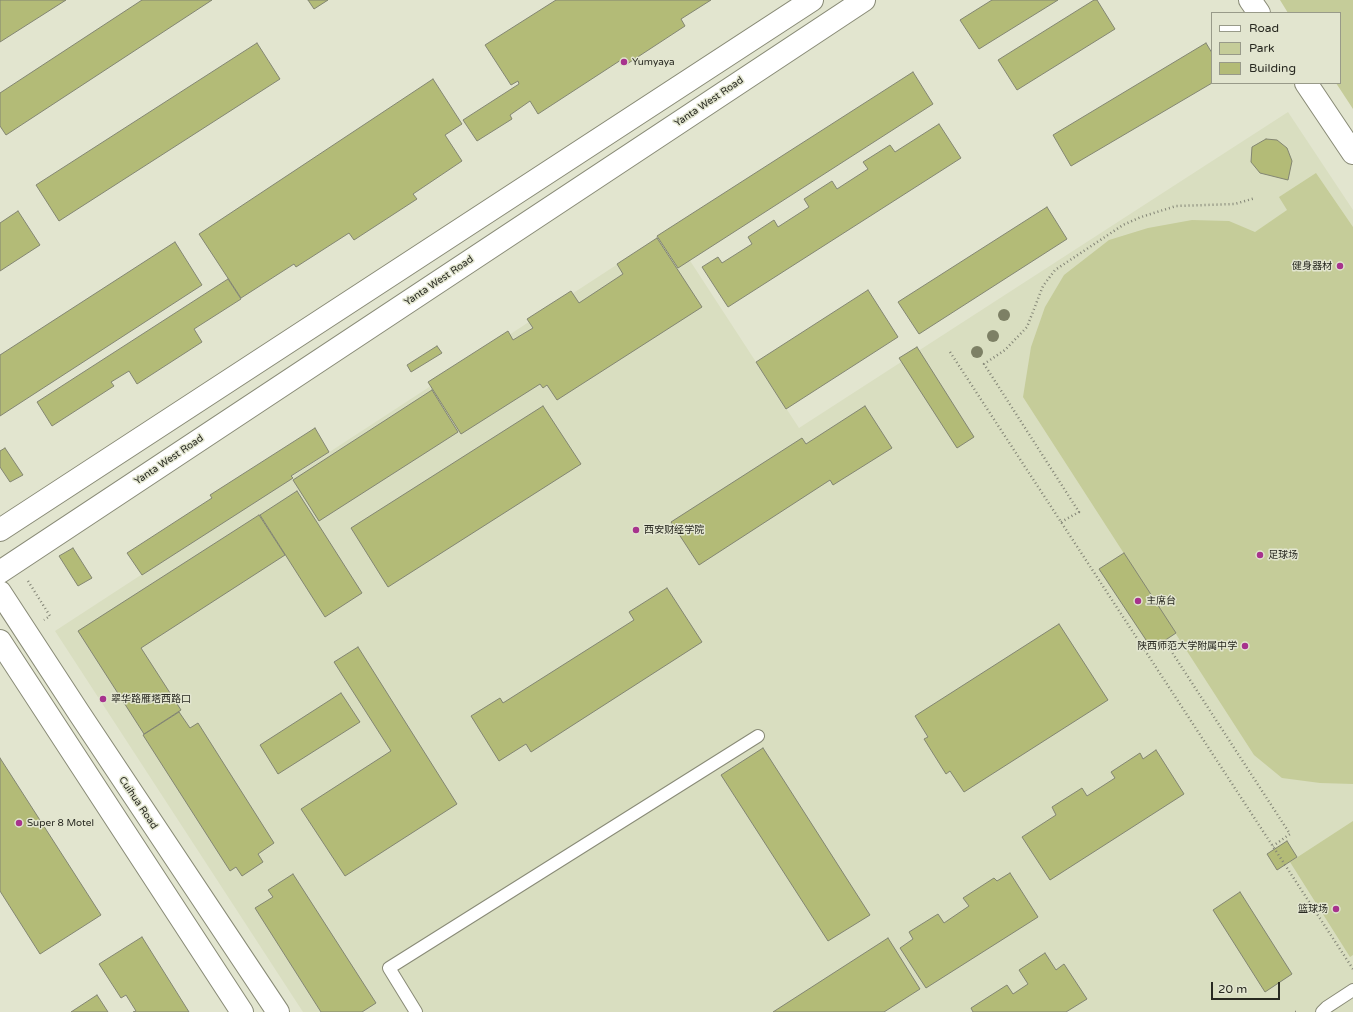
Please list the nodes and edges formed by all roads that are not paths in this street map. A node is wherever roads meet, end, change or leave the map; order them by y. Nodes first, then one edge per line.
1 (812, 0) edge
2 (864, 0) edge
3 (1250, 0) edge
4 (1258, 12) edge
5 (1307, 84) edge
6 (1353, 153) edge
7 (0, 530) edge
8 (0, 572) edge
9 (0, 592) edge
10 (0, 641) edge
11 (758, 736) dead end
12 (1353, 990) edge
13 (242, 1012) edge
14 (278, 1012) edge
15 (416, 1012) edge
16 (1322, 1012) edge

1 - 7 street
2 - 8 street, Yanta West Road
3 - 4 street
5 - 6 street
9 - 14 street, Cuihua Road
10 - 13 street
11 - 15 lane
12 - 16 lane

